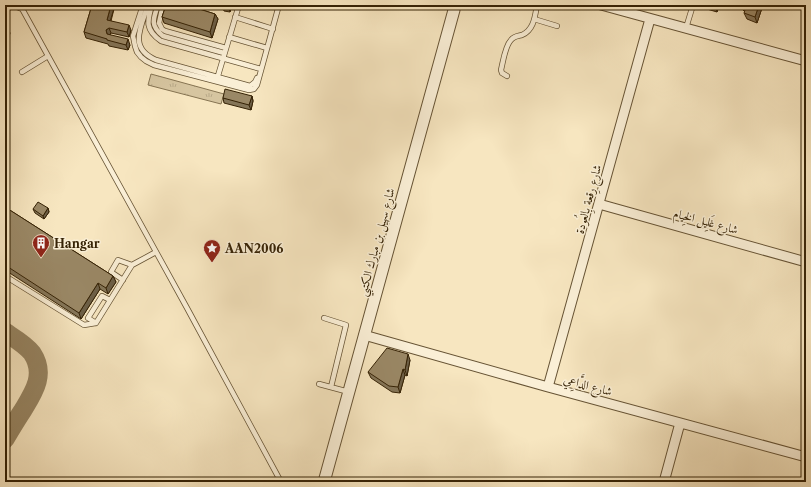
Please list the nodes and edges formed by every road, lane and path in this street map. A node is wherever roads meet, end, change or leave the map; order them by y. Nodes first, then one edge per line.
1 (143, 5) edge
2 (148, 5) edge
3 (152, 5) edge
4 (158, 5) edge
5 (163, 5) edge
6 (239, 5) edge
7 (279, 5) edge
8 (537, 5) edge
9 (600, 5) edge
10 (693, 5) edge
11 (11, 6) edge
12 (455, 6) edge
13 (21, 7) edge
14 (613, 7) edge
15 (5, 9) edge
16 (235, 17) junction
17 (534, 19) junction
18 (650, 19) junction
19 (558, 26) dead end
20 (686, 28) junction
21 (273, 29) junction
22 (229, 37) junction
23 (267, 48) junction
24 (225, 50) junction
25 (48, 56) junction
26 (223, 58) junction
27 (806, 61) edge
28 (261, 69) junction
29 (22, 72) dead end
30 (507, 76) dead end
31 (217, 79) junction
32 (599, 204) junction
33 (156, 252) junction
34 (806, 262) edge
35 (132, 265) junction
36 (5, 276) edge
37 (123, 280) junction
38 (110, 300) junction
39 (324, 318) dead end
40 (96, 322) junction
41 (364, 335) junction
42 (319, 384) dead end
43 (330, 387) junction
44 (548, 387) junction
45 (349, 392) junction
46 (680, 423) junction
47 (806, 457) edge
48 (281, 482) edge
49 (324, 482) edge
50 (664, 482) edge

1 - 31 lane
2 - 31 lane
3 - 26 lane
4 - 24 lane
5 - 24 lane
6 - 16 lane
7 - 21 lane
8 - 17 lane
9 - 14 street
10 - 20 lane
11 - 13 lane
11 - 15 lane
12 - 41 street, شارع سهيل بن مبارك الكتبي
13 - 25 lane
14 - 18 street
16 - 21 lane
16 - 22 lane
17 - 19 lane
17 - 30 lane
18 - 20 street
18 - 32 street, شارع رِقعة بِالعُودة
20 - 27 street
21 - 23 lane
22 - 23 lane
22 - 24 lane
23 - 28 lane
24 - 26 lane
25 - 29 lane
25 - 33 lane
26 - 28 lane
26 - 31 lane
28 - 31 lane
32 - 34 street, شارع غَلِيل الخِيام
32 - 44 street, شارع رِقعة بِالعُودة
33 - 35 lane
33 - 48 lane
35 - 37 lane
35 - 37 lane
36 - 40 lane
37 - 38 lane
38 - 40 lane
38 - 40 lane
39 - 43 lane
41 - 44 street, شارع الدَّاعِي
41 - 45 street, شارع سهيل بن مبارك الكتبي
42 - 43 lane
43 - 45 lane
44 - 46 street, شارع الدَّاعِي
45 - 49 street, شارع سهيل بن مبارك الكتبي
46 - 47 street, شارع الدَّاعِي
46 - 50 street

